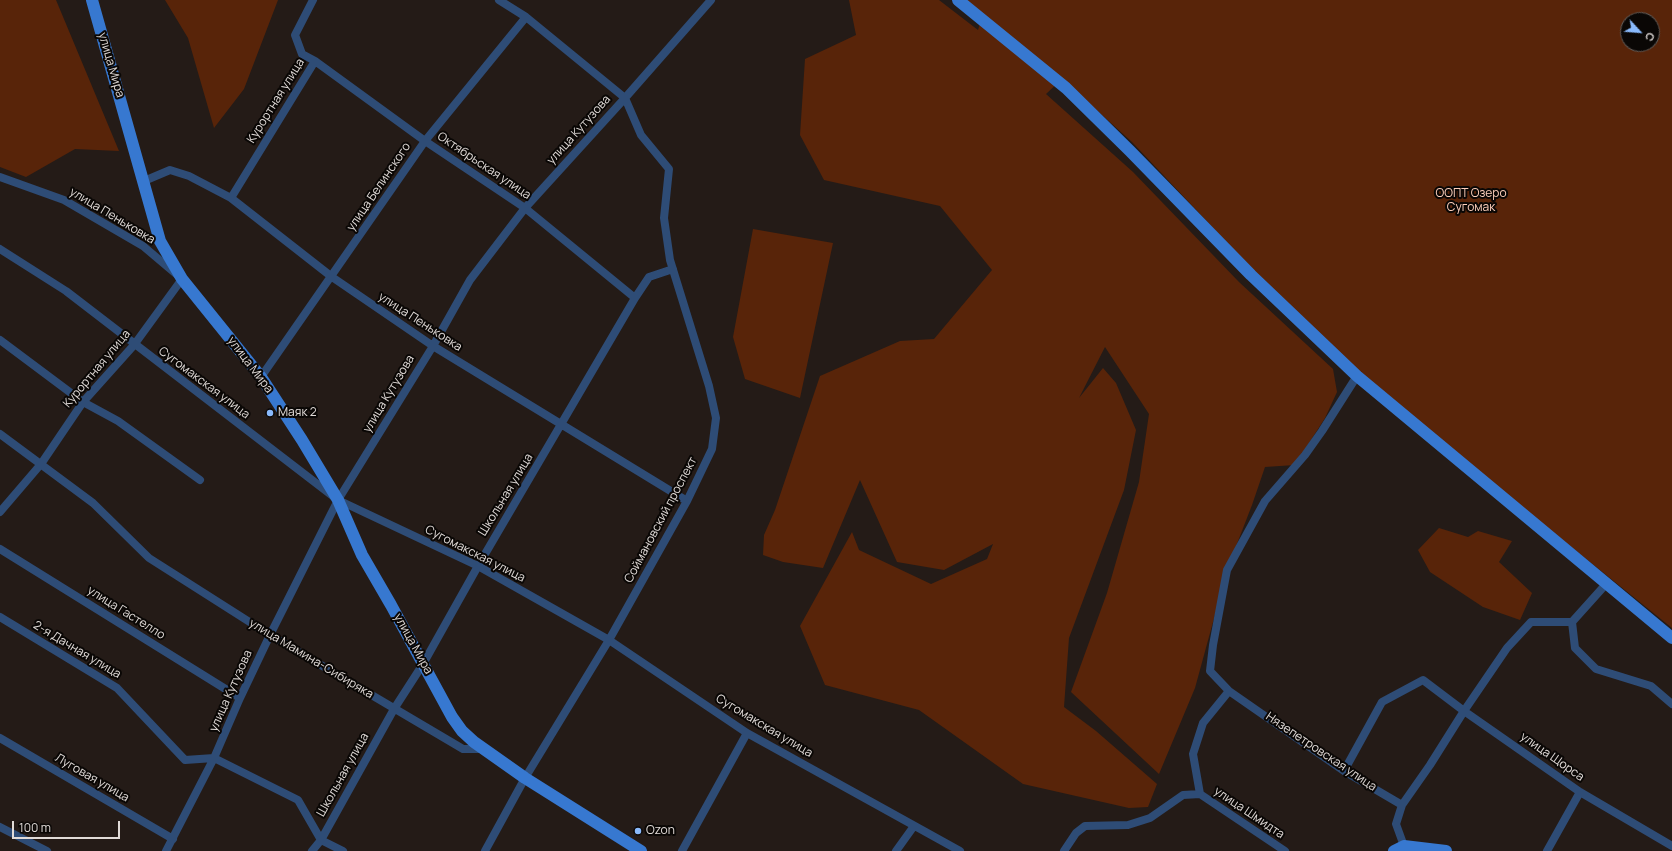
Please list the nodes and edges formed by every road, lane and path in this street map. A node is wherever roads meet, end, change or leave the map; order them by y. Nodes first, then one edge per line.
1 (92, 0) edge
2 (313, 0) edge
3 (499, 0) edge
4 (710, 0) edge
5 (958, 0) edge
6 (526, 17) junction
7 (315, 61) junction
8 (625, 98) junction
9 (425, 141) junction
10 (0, 177) edge
11 (144, 181) junction
12 (231, 198) junction
13 (525, 208) junction
14 (0, 250) edge
15 (673, 269) junction
16 (332, 277) junction
17 (182, 279) junction
18 (635, 298) junction
19 (0, 340) edge
20 (134, 345) junction
21 (433, 346) junction
22 (1357, 376) junction
23 (261, 377) junction
24 (83, 402) junction
25 (562, 423) junction
26 (0, 434) edge
27 (41, 464) junction
28 (200, 480) dead end
29 (338, 500) junction
30 (687, 501) junction
31 (0, 512) edge
32 (0, 549) edge
33 (478, 566) junction
34 (1607, 584) junction
35 (0, 617) edge
36 (1572, 622) junction
37 (270, 635) junction
38 (1672, 638) edge
39 (609, 640) junction
40 (424, 664) junction
41 (1229, 691) junction
42 (240, 698) junction
43 (1672, 704) edge
44 (394, 709) junction
45 (1464, 711) junction
46 (747, 733) junction
47 (0, 738) edge
48 (484, 749) junction
49 (214, 758) junction
50 (1344, 772) junction
51 (525, 778) junction
52 (1580, 792) junction
53 (1200, 794) junction
54 (1402, 805) junction
55 (914, 826) junction
56 (0, 827) edge
57 (173, 839) junction
58 (321, 840) junction
59 (1672, 846) edge
60 (1399, 849) edge
61 (47, 851) edge
62 (166, 851) edge
63 (312, 851) edge
64 (343, 851) edge
65 (485, 851) edge
66 (640, 851) edge
67 (682, 851) edge
68 (896, 851) edge
69 (960, 851) edge
70 (1064, 851) edge
71 (1285, 851) edge
72 (1446, 851) edge
73 (1547, 851) edge

1 - 11 main road, улица Мира
2 - 7 street, Курортная улица
3 - 6 street
4 - 8 street, улица Кутузова
5 - 22 main road
6 - 8 street
6 - 9 street, улица Белинского
7 - 9 street, Октябрьская улица
7 - 12 street, Курортная улица
8 - 13 street, улица Кутузова
8 - 15 street, Соймановский проспект
9 - 13 street, Октябрьская улица
9 - 16 street, улица Белинского
10 - 17 street, улица Пеньковка
11 - 12 street, улица Пеньковка
11 - 17 main road, улица Мира
12 - 16 street, улица Пеньковка
13 - 18 street, Октябрьская улица
13 - 21 street, улица Кутузова
14 - 20 street, Сугомакская улица
15 - 18 street, Школьная улица
15 - 30 street, Соймановский проспект
16 - 21 street, улица Пеньковка
16 - 23 street, улица Белинского
17 - 20 street, Курортная улица
17 - 23 main road, улица Мира
18 - 25 street, Школьная улица
19 - 24 street
20 - 24 street, Курортная улица
20 - 29 street, Сугомакская улица
21 - 25 street, улица Пеньковка
21 - 29 street, улица Кутузова
22 - 34 main road
22 - 41 street, Нязепетровская улица
23 - 29 main road, улица Мира
24 - 27 street, Курортная улица
24 - 28 street
25 - 30 street, улица Пеньковка
25 - 33 street, Школьная улица
26 - 27 street, улица Мамина-Сибиряка
27 - 31 street, Курортная улица
27 - 37 street, улица Мамина-Сибиряка
29 - 33 street, Сугомакская улица
29 - 37 street, улица Кутузова
29 - 40 main road, улица Мира
30 - 39 street, Соймановский проспект
32 - 42 street, улица Гастелло
33 - 39 street, Сугомакская улица
33 - 40 street, Школьная улица
34 - 36 street
34 - 38 main road
35 - 49 street, 2-я Дачная улица
36 - 43 street
36 - 45 street
37 - 42 street, улица Кутузова
37 - 44 street, улица Мамина-Сибиряка
39 - 46 street, Сугомакская улица
39 - 51 street, Соймановский проспект
40 - 44 street, Школьная улица
40 - 48 main road, улица Мира
41 - 50 street, Нязепетровская улица
41 - 53 street
42 - 49 street, улица Кутузова
44 - 48 street, улица Мамина-Сибиряка
44 - 58 street, Школьная улица
45 - 50 street, улица Щорса
45 - 52 street, улица Щорса
45 - 54 street
46 - 55 street, Сугомакская улица
46 - 67 street
47 - 57 street, Луговая улица
48 - 51 main road
49 - 57 street, улица Кутузова
49 - 58 street
50 - 54 street, Нязепетровская улица
51 - 65 street, Соймановский проспект
51 - 66 main road
52 - 59 street, улица Щорса
52 - 73 street
53 - 70 street
53 - 71 street, улица Шмидта
54 - 60 street
55 - 68 street
55 - 69 street, Сугомакская улица
56 - 61 street
57 - 62 street, улица Кутузова
58 - 63 street, Школьная улица
58 - 64 street
60 - 72 main road

